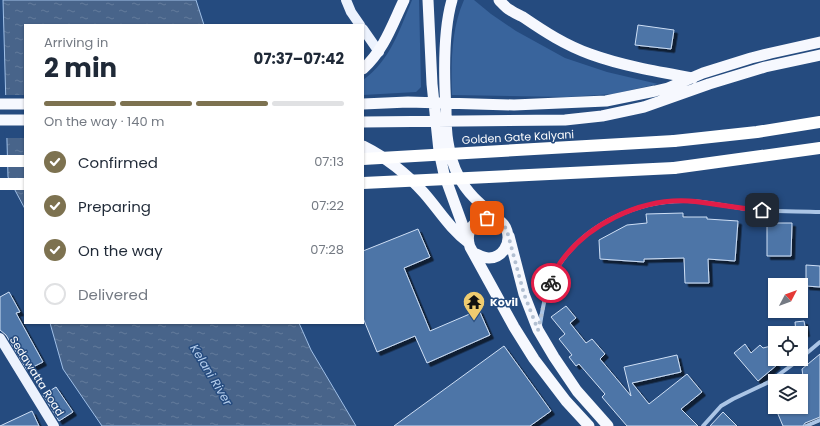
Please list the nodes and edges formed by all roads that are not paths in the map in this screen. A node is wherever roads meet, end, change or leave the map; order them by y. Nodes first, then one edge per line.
1 (346, 0) edge
2 (404, 0) edge
3 (428, 0) edge
4 (452, 0) edge
5 (499, 0) edge
6 (359, 24) edge
7 (364, 30) edge
8 (820, 42) edge
9 (379, 52) junction
10 (820, 55) edge
11 (364, 68) edge
12 (693, 78) junction
13 (0, 104) edge
14 (24, 104) edge
15 (364, 104) edge
16 (0, 120) edge
17 (24, 120) edge
18 (364, 122) edge
19 (820, 122) edge
20 (364, 147) edge
21 (820, 148) edge
22 (364, 159) edge
23 (0, 161) edge
24 (24, 161) edge
25 (364, 183) edge
26 (0, 184) edge
27 (24, 184) edge
28 (820, 212) edge
29 (502, 223) junction
30 (508, 234) junction
31 (472, 248) junction
32 (538, 330) junction
33 (0, 338) edge
34 (820, 342) edge
35 (808, 352) edge
36 (790, 366) edge
37 (820, 420) edge
38 (54, 426) edge
39 (590, 426) edge
40 (608, 426) edge
41 (703, 426) edge
42 (806, 426) edge

1 - 6 main road
2 - 9 highway
3 - 31 highway
4 - 29 highway
5 - 12 highway
7 - 9 main road
8 - 12 highway
9 - 11 highway
10 - 18 highway
12 - 15 highway
13 - 14 highway
16 - 17 highway
19 - 22 highway, Golden Gate Kalyani, bridge
20 - 31 highway
21 - 25 highway, bridge
23 - 24 highway
26 - 27 highway
28 - 32 street
29 - 30 highway
29 - 31 highway
30 - 31 highway
30 - 32 highway
31 - 39 highway
32 - 40 highway
33 - 38 main road, Sedawatta Road
34 - 35 street
36 - 41 street
37 - 42 street

